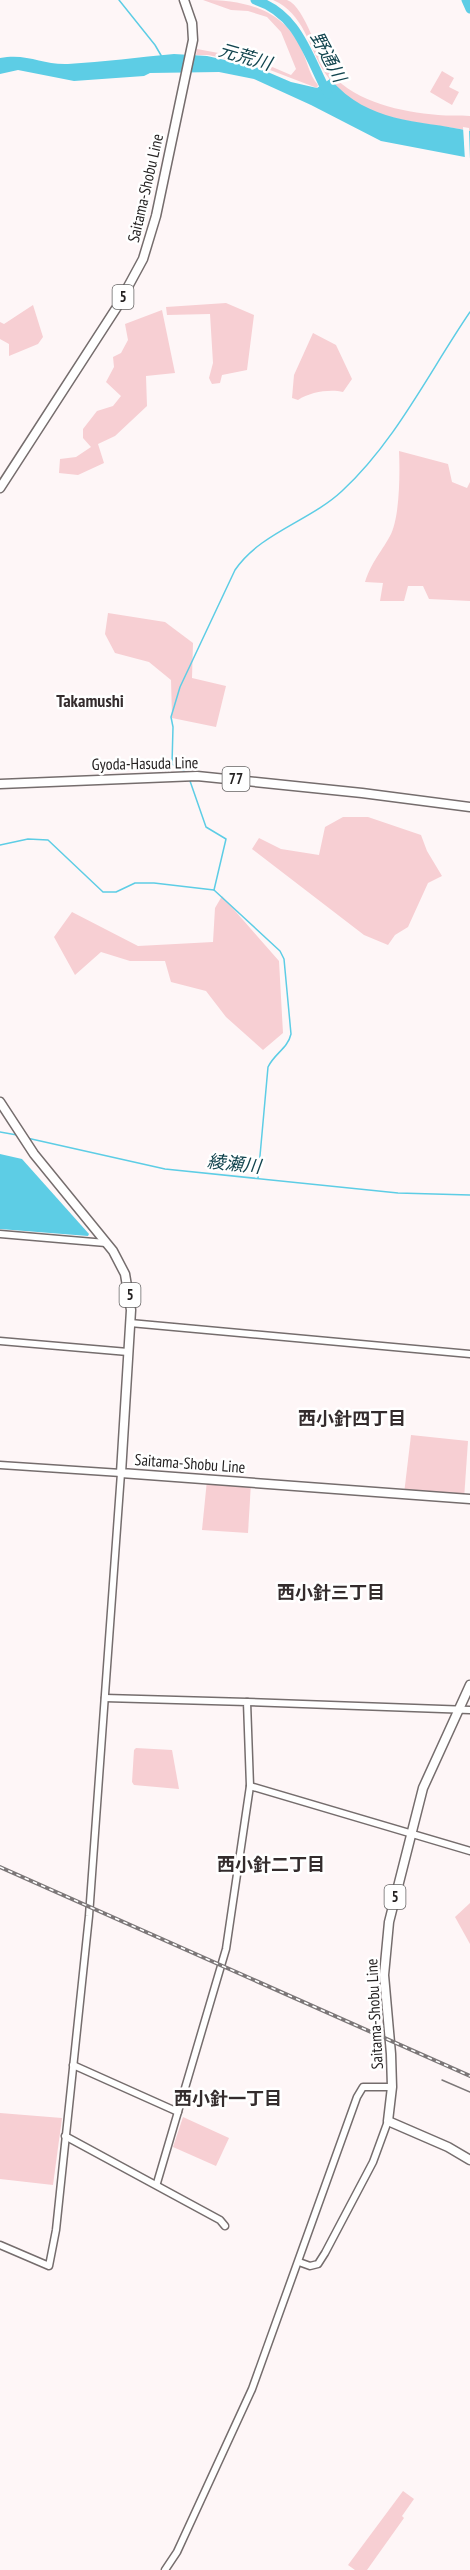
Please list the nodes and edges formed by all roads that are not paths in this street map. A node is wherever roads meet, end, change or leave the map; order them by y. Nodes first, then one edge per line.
1 (184, 0) edge
2 (0, 488) edge
3 (0, 784) edge
4 (470, 807) edge
5 (0, 1102) edge
6 (0, 1234) edge
7 (106, 1243) junction
8 (130, 1323) junction
9 (0, 1341) edge
10 (128, 1352) junction
11 (470, 1354) edge
12 (0, 1465) edge
13 (121, 1473) junction
14 (470, 1499) edge
15 (470, 1685) edge
16 (105, 1698) junction
17 (247, 1702) junction
18 (458, 1710) junction
19 (470, 1710) edge
20 (250, 1786) junction
21 (412, 1832) junction
22 (470, 1851) edge
23 (73, 2065) junction
24 (392, 2087) junction
25 (178, 2112) junction
26 (388, 2121) junction
27 (65, 2136) junction
28 (470, 2160) edge
29 (157, 2183) junction
30 (225, 2226) dead end
31 (0, 2245) edge
32 (299, 2262) junction
33 (165, 2570) edge

1 - 2 main road, Saitama-Shobu Line / 5
3 - 4 main road, Gyoda-Hasuda Line / 77
5 - 7 main road, Saitama-Shobu Line / 5
6 - 7 street
7 - 8 main road, Saitama-Shobu Line / 5
8 - 10 main road, Saitama-Shobu Line / 5
8 - 11 street
9 - 10 street
10 - 13 main road, Saitama-Shobu Line / 5
12 - 13 street
13 - 14 main road, Saitama-Shobu Line
13 - 16 street
15 - 18 main road, Saitama-Shobu Line / 5
16 - 17 street
16 - 23 street
17 - 18 street
17 - 20 street
18 - 19 street
18 - 21 main road, Saitama-Shobu Line / 5
20 - 21 street
20 - 25 street
21 - 22 street
21 - 24 main road, Saitama-Shobu Line / 5
23 - 25 street
23 - 27 street
24 - 26 main road, Saitama-Shobu Line / 5
24 - 32 street
25 - 29 street
26 - 28 main road
26 - 32 street
27 - 29 street
27 - 31 street
29 - 30 street
32 - 33 street

